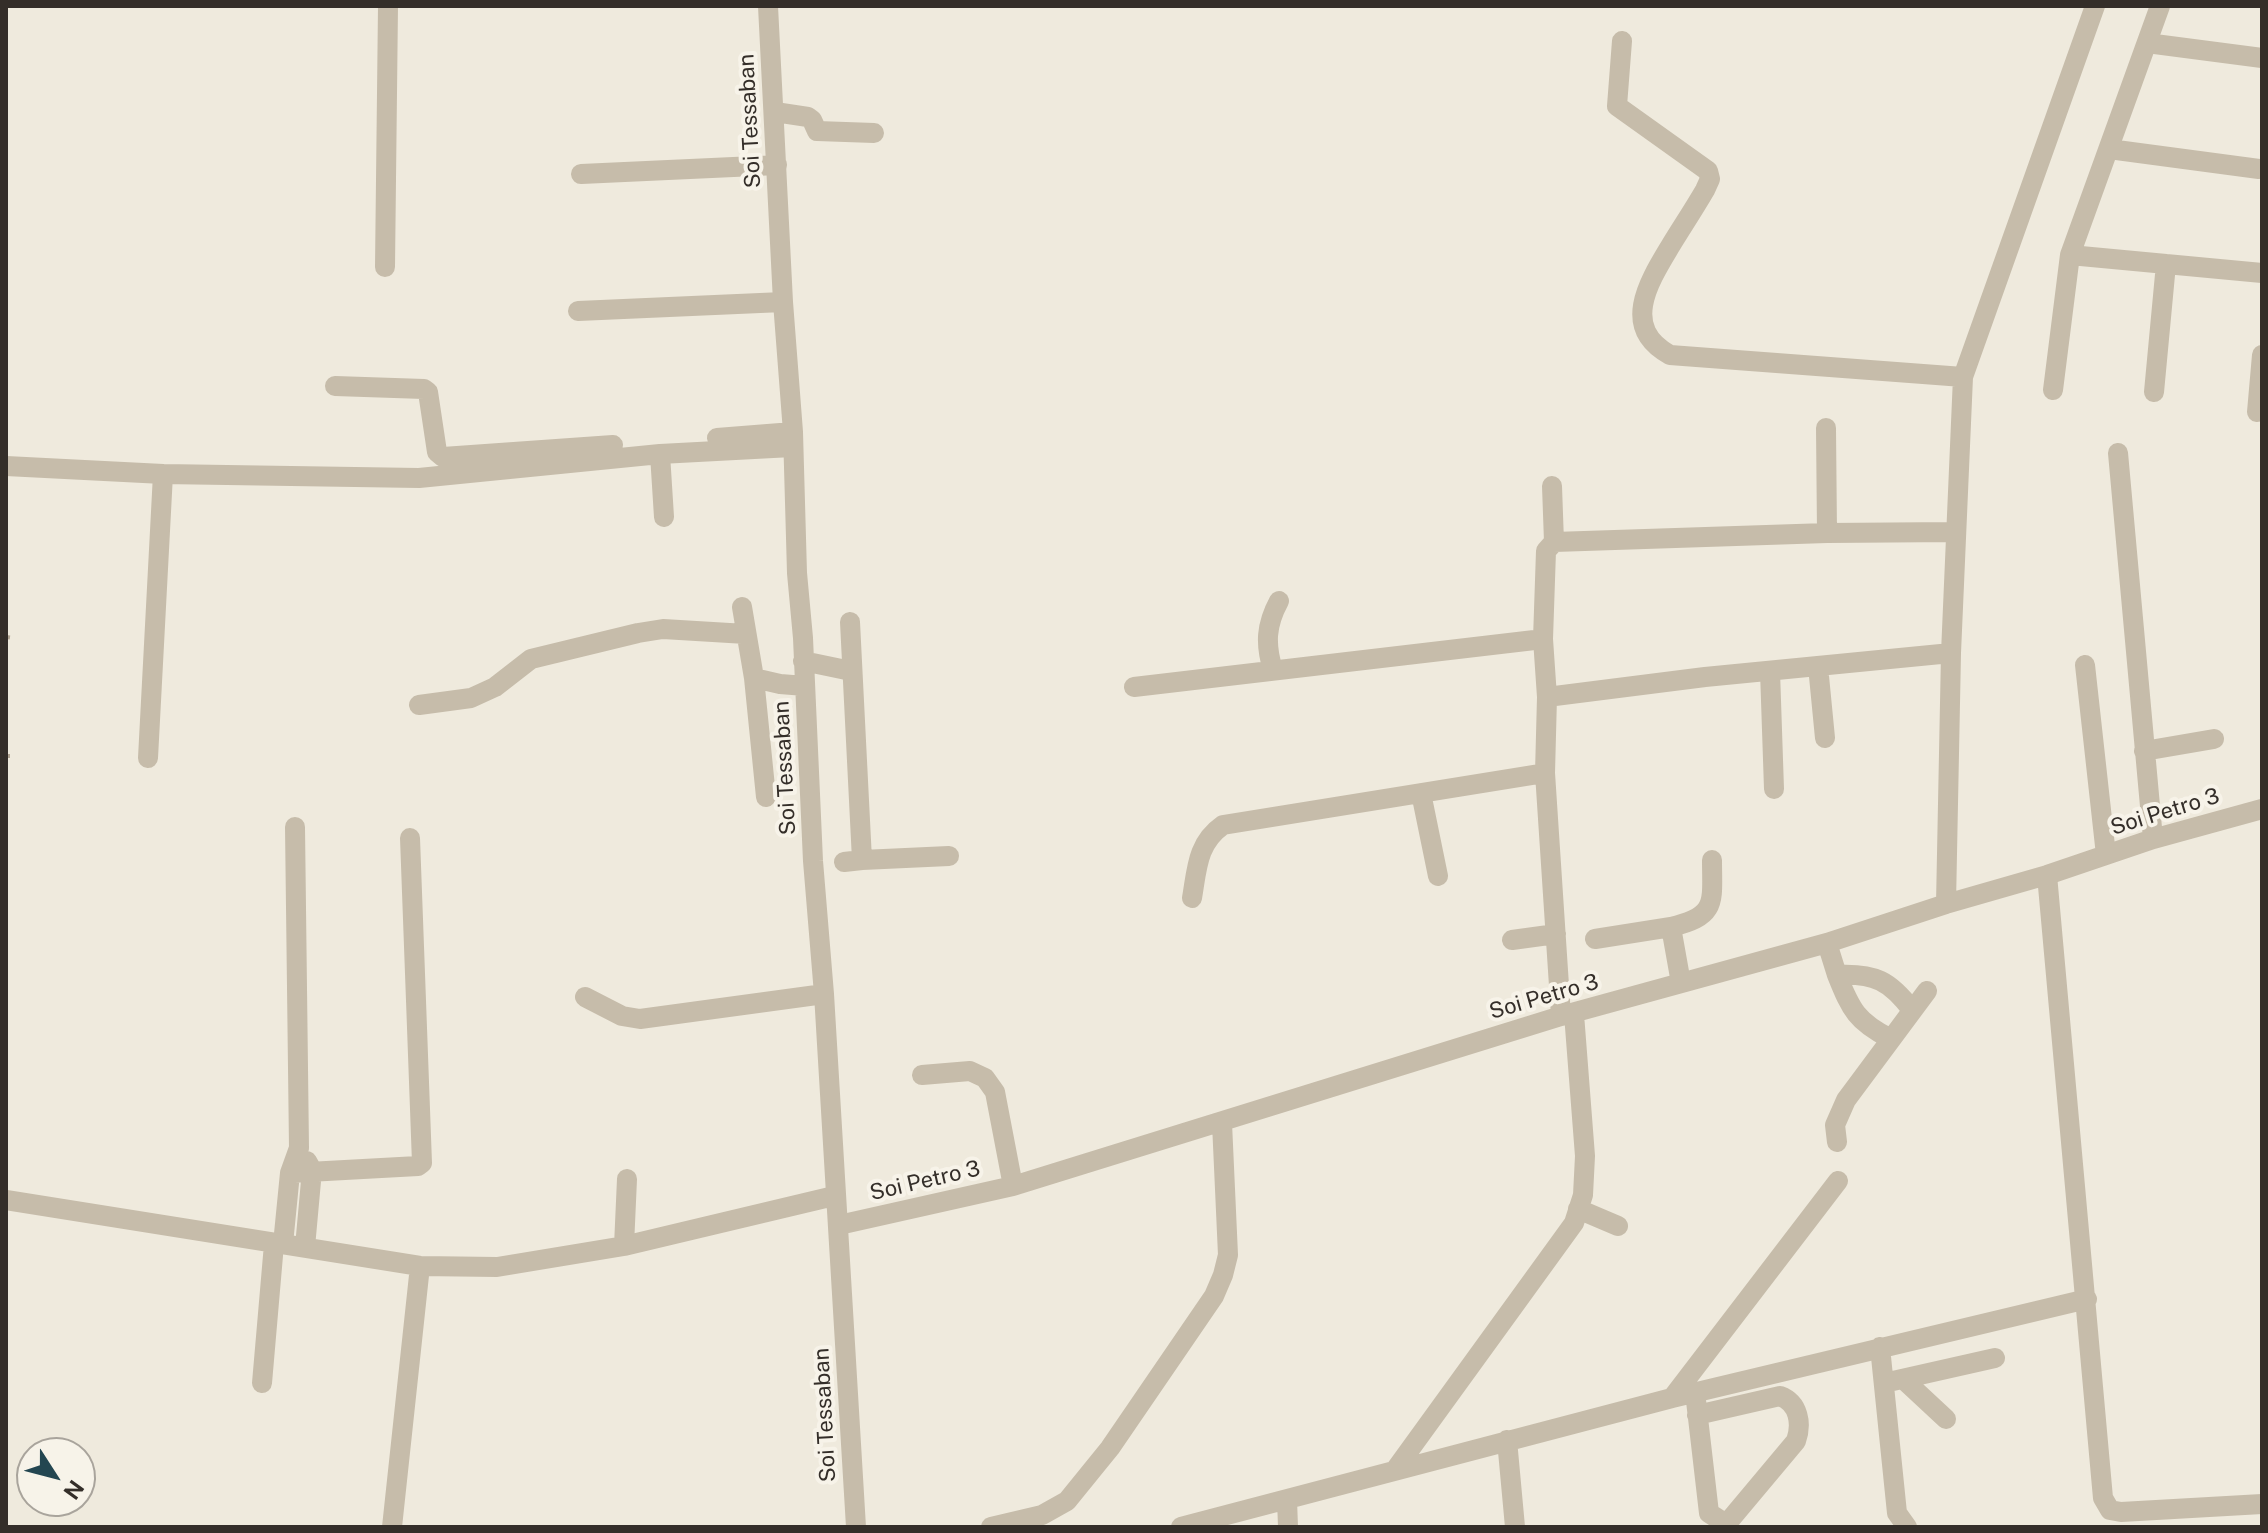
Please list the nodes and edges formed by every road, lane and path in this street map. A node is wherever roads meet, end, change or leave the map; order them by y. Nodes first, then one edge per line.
1 (388, 6) edge
2 (768, 6) edge
3 (2095, 6) edge
4 (2160, 6) edge
5 (1622, 41) dead end
6 (2147, 43) junction
7 (2262, 58) edge
8 (775, 112) junction
9 (874, 133) dead end
10 (2109, 149) junction
11 (777, 165) junction
12 (2259, 169) dead end
13 (581, 174) dead end
14 (2070, 255) junction
15 (2166, 264) junction
16 (385, 267) dead end
17 (2262, 273) edge
18 (783, 302) junction
19 (578, 311) dead end
20 (2262, 355) edge
21 (1963, 377) junction
22 (335, 386) dead end
23 (2053, 390) dead end
24 (2154, 392) dead end
25 (2257, 412) dead end
26 (1826, 428) dead end
27 (792, 440) junction
28 (2118, 453) dead end
29 (660, 454) junction
30 (6, 466) edge
31 (163, 474) junction
32 (1552, 486) dead end
33 (664, 517) dead end
34 (1955, 532) junction
35 (1827, 533) junction
36 (1554, 542) junction
37 (1279, 601) dead end
38 (742, 607) dead end
39 (850, 622) dead end
40 (746, 634) junction
41 (6, 637) edge
42 (13, 638) dead end
43 (1543, 639) junction
44 (1951, 653) junction
45 (803, 661) junction
46 (2085, 665) dead end
47 (1818, 666) junction
48 (1273, 670) junction
49 (851, 671) junction
50 (1770, 671) junction
51 (754, 678) junction
52 (805, 686) junction
53 (1134, 687) dead end
54 (1547, 697) junction
55 (419, 705) dead end
56 (1825, 738) dead end
57 (2214, 739) dead end
58 (2144, 751) junction
59 (148, 758) dead end
60 (1545, 773) junction
61 (1774, 789) dead end
62 (1421, 793) junction
63 (766, 797) dead end
64 (2262, 809) edge
65 (295, 827) dead end
66 (410, 838) dead end
67 (2153, 839) junction
68 (2106, 855) junction
69 (949, 856) dead end
70 (1712, 860) dead end
71 (2047, 875) junction
72 (1438, 876) dead end
73 (1192, 898) dead end
74 (1946, 904) junction
75 (1671, 927) junction
76 (1556, 934) junction
77 (1595, 939) dead end
78 (1512, 940) dead end
79 (1827, 943) junction
80 (1837, 975) junction
81 (1681, 983) junction
82 (1927, 991) dead end
83 (824, 994) junction
84 (585, 997) dead end
85 (1912, 1010) junction
86 (1568, 1015) junction
87 (1891, 1039) junction
88 (922, 1075) dead end
89 (1222, 1123) junction
90 (1837, 1142) dead end
91 (299, 1148) junction
92 (312, 1170) junction
93 (290, 1173) junction
94 (627, 1179) dead end
95 (1838, 1181) dead end
96 (1013, 1186) junction
97 (834, 1196) junction
98 (6, 1200) edge
99 (1578, 1209) junction
100 (839, 1225) junction
101 (1618, 1226) dead end
102 (279, 1244) junction
103 (624, 1246) junction
104 (305, 1247) junction
105 (420, 1266) junction
106 (2087, 1299) junction
107 (1880, 1347) junction
108 (1995, 1358) dead end
109 (1893, 1381) junction
110 (262, 1383) dead end
111 (1695, 1392) junction
112 (1672, 1398) junction
113 (1697, 1415) junction
114 (1946, 1419) dead end
115 (1507, 1440) junction
116 (1395, 1470) junction
117 (1287, 1499) junction
118 (2262, 1504) edge
119 (1221, 1522) edge
120 (392, 1527) edge
121 (856, 1527) edge
122 (991, 1527) edge
123 (1181, 1527) edge
124 (1288, 1527) edge
125 (1515, 1527) edge
126 (1907, 1527) edge

1 - 16 street
2 - 8 street, Soi Tessaban
3 - 21 street
4 - 6 street
5 - 21 street
6 - 7 street
6 - 10 street
8 - 9 street
8 - 11 street, Soi Tessaban
10 - 12 street
10 - 14 street
11 - 13 street
11 - 18 street, Soi Tessaban
14 - 15 street
14 - 23 street
15 - 17 street
15 - 24 street
18 - 19 street
18 - 27 street, Soi Tessaban
20 - 25 street
21 - 34 street
22 - 27 street
26 - 35 street
27 - 29 street
27 - 45 street, Soi Tessaban
28 - 58 street
29 - 31 street
29 - 33 street
30 - 31 street
31 - 59 street
32 - 36 street
34 - 35 street
34 - 44 street
35 - 36 street
36 - 43 street
37 - 48 street
38 - 40 street
39 - 49 street
40 - 51 street
40 - 55 street
41 - 42 path
43 - 48 street
43 - 54 street
44 - 47 street
44 - 74 street
45 - 49 street
45 - 52 street, Soi Tessaban
46 - 68 street
47 - 50 street
47 - 56 street
48 - 53 street
49 - 69 street
50 - 54 street
50 - 61 street
51 - 52 street
51 - 63 street
52 - 83 street, Soi Tessaban
54 - 60 street
57 - 58 street
58 - 67 street
60 - 62 street
60 - 76 street
62 - 72 street
62 - 73 street
64 - 67 street, Soi Petro 3
65 - 91 street
66 - 92 street
67 - 68 street, Soi Petro 3
68 - 71 street, Soi Petro 3
70 - 75 street
71 - 74 street, Soi Petro 3
71 - 106 street
74 - 79 street, Soi Petro 3
75 - 77 street
75 - 81 street
76 - 78 street
76 - 86 street
79 - 80 street
79 - 81 street, Soi Petro 3
80 - 85 street
80 - 87 street
81 - 86 street, Soi Petro 3
82 - 85 street
83 - 84 street
83 - 97 street, Soi Tessaban
85 - 87 street
86 - 89 street, Soi Petro 3
86 - 99 street
87 - 90 street
88 - 96 street
89 - 96 street, Soi Petro 3
89 - 122 street
91 - 92 street
91 - 93 street
92 - 93 street
92 - 104 street
93 - 102 street
94 - 103 street
95 - 112 street
96 - 100 street, Soi Petro 3
97 - 100 street, Soi Tessaban
97 - 103 street
98 - 102 street
99 - 101 street
99 - 116 street
100 - 121 street, Soi Tessaban
102 - 104 street
102 - 110 street
103 - 105 street
104 - 105 street
105 - 120 street
106 - 107 street
106 - 118 street
107 - 109 street
107 - 111 street
108 - 109 street
109 - 114 street
109 - 126 street
111 - 112 street
111 - 113 street
112 - 115 street
113 - 113 street
115 - 116 street
115 - 125 street
116 - 117 street
117 - 119 street
117 - 124 street
119 - 123 street

